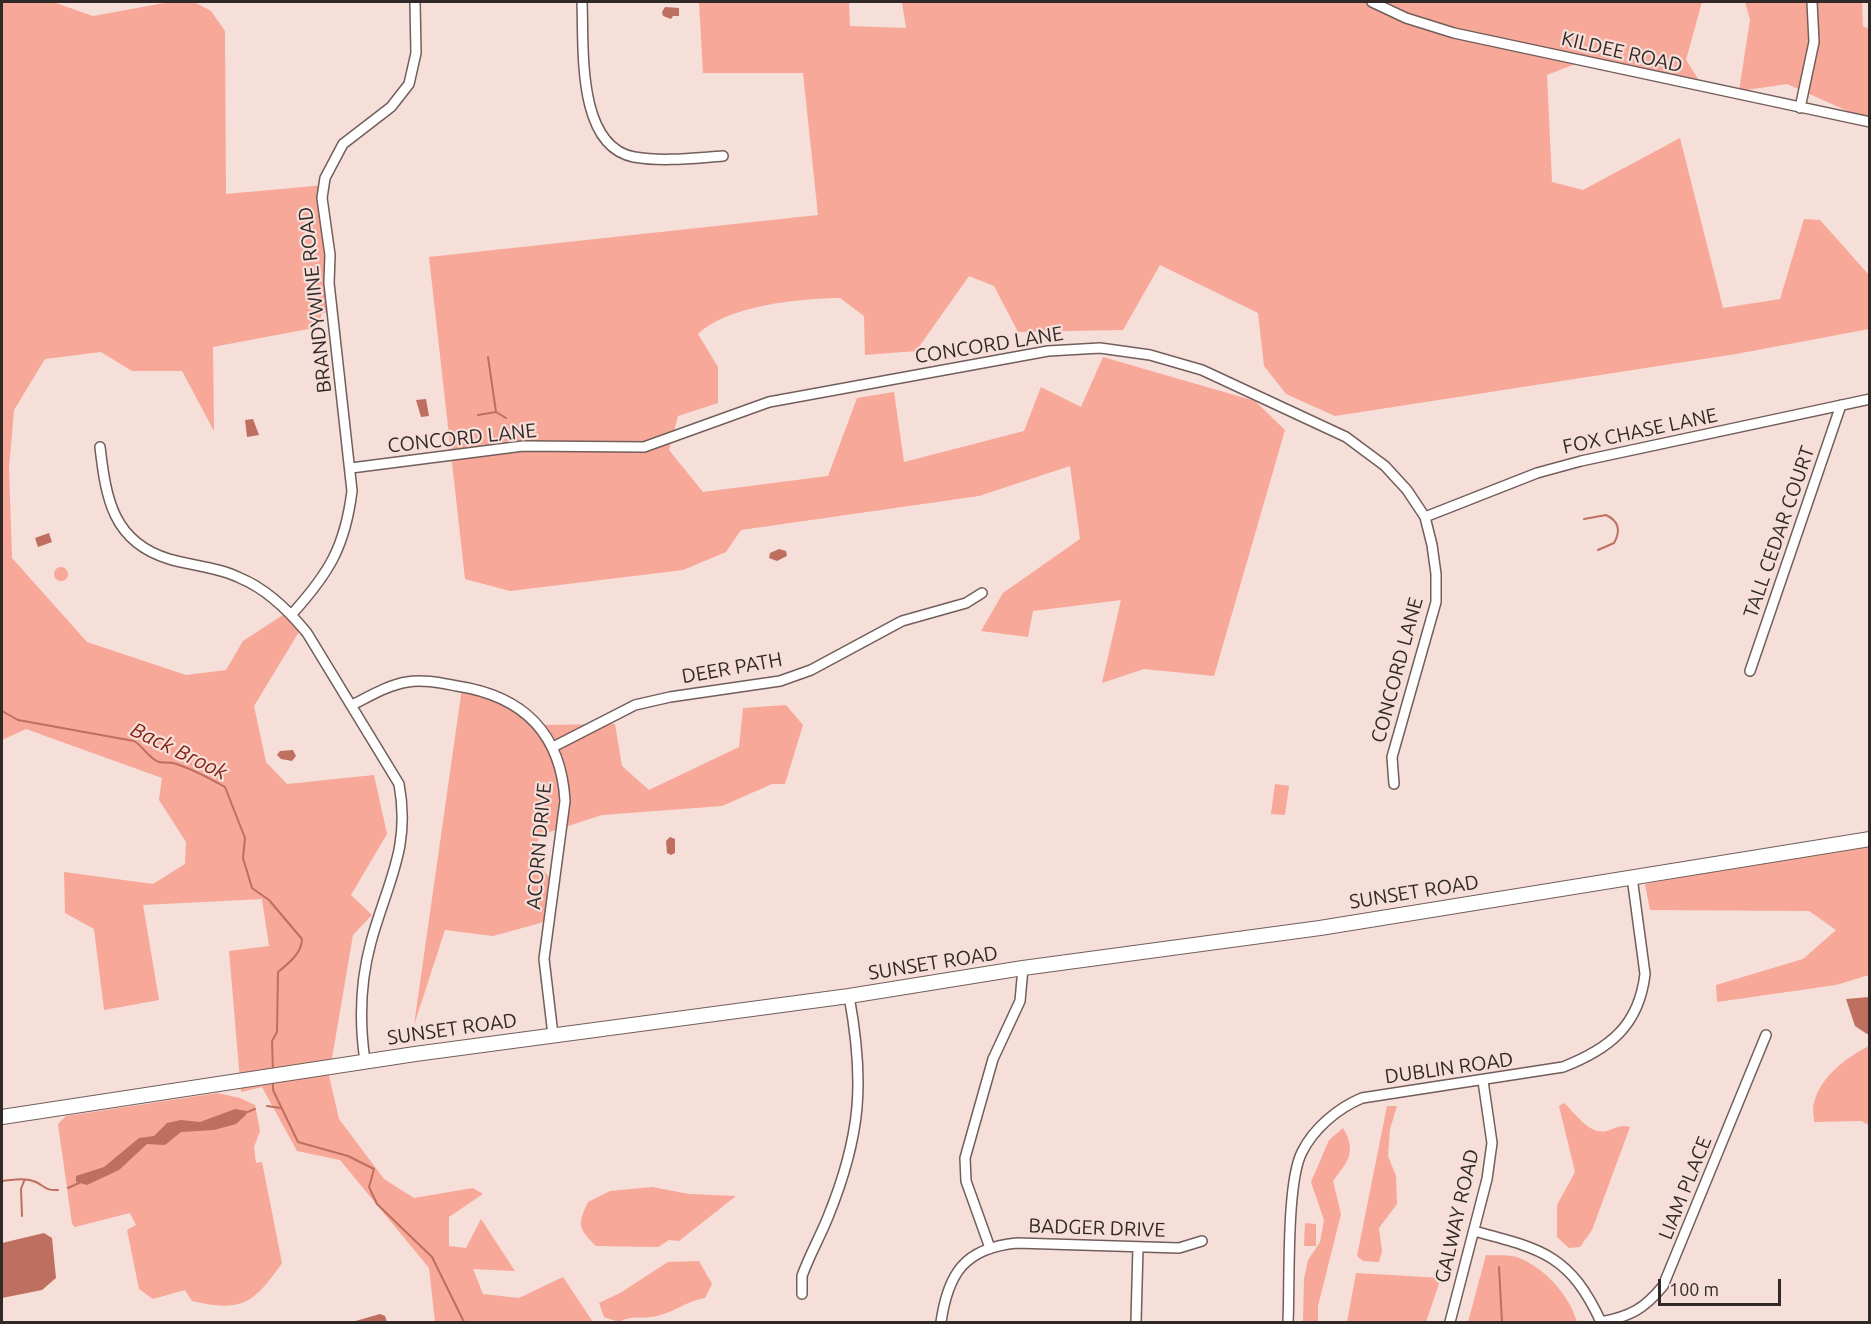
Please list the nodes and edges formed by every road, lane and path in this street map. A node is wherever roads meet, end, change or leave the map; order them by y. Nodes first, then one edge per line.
1 (415, 2) edge
2 (582, 2) edge
3 (1372, 2) edge
4 (1812, 2) edge
5 (1800, 108) junction
6 (1869, 122) edge
7 (723, 156) dead end
8 (1869, 399) edge
9 (1841, 405) junction
10 (100, 447) dead end
11 (351, 468) junction
12 (1425, 517) junction
13 (982, 593) dead end
14 (292, 614) junction
15 (1750, 671) dead end
16 (352, 705) junction
17 (553, 747) junction
18 (1394, 784) dead end
19 (1869, 840) edge
20 (1632, 877) junction
21 (1023, 968) junction
22 (849, 996) junction
23 (553, 1035) junction
24 (1766, 1035) dead end
25 (365, 1061) junction
26 (1483, 1081) junction
27 (2, 1117) edge
28 (1474, 1231) junction
29 (1202, 1241) dead end
30 (1138, 1247) junction
31 (990, 1248) junction
32 (802, 1294) dead end
33 (1601, 1322) edge
34 (941, 1323) edge
35 (1136, 1323) edge
36 (1288, 1323) edge
37 (1450, 1323) edge

1 - 11 street, BRANDYWINE ROAD
2 - 7 street
3 - 5 street, KILDEE ROAD
4 - 5 street
5 - 6 street, KILDEE ROAD
8 - 9 street, FOX CHASE LANE
9 - 12 street, FOX CHASE LANE
9 - 15 street, TALL CEDAR COURT
10 - 14 street
11 - 12 street, CONCORD LANE
11 - 14 street, BRANDYWINE ROAD
12 - 18 street, CONCORD LANE
13 - 17 street, DEER PATH
14 - 16 street
16 - 17 street, ACORN DRIVE
16 - 25 street
17 - 23 street, ACORN DRIVE
19 - 20 street, SUNSET ROAD
20 - 21 street, SUNSET ROAD
20 - 26 street, DUBLIN ROAD
21 - 22 street, SUNSET ROAD
21 - 31 street
22 - 23 street, SUNSET ROAD
22 - 32 street
23 - 25 street, SUNSET ROAD
24 - 33 street, LIAM PLACE
25 - 27 street, SUNSET ROAD
26 - 28 street, GALWAY ROAD
26 - 36 street, DUBLIN ROAD
28 - 33 street
28 - 37 street, GALWAY ROAD
29 - 30 street, BADGER DRIVE
30 - 31 street, BADGER DRIVE
30 - 35 street
31 - 34 street

